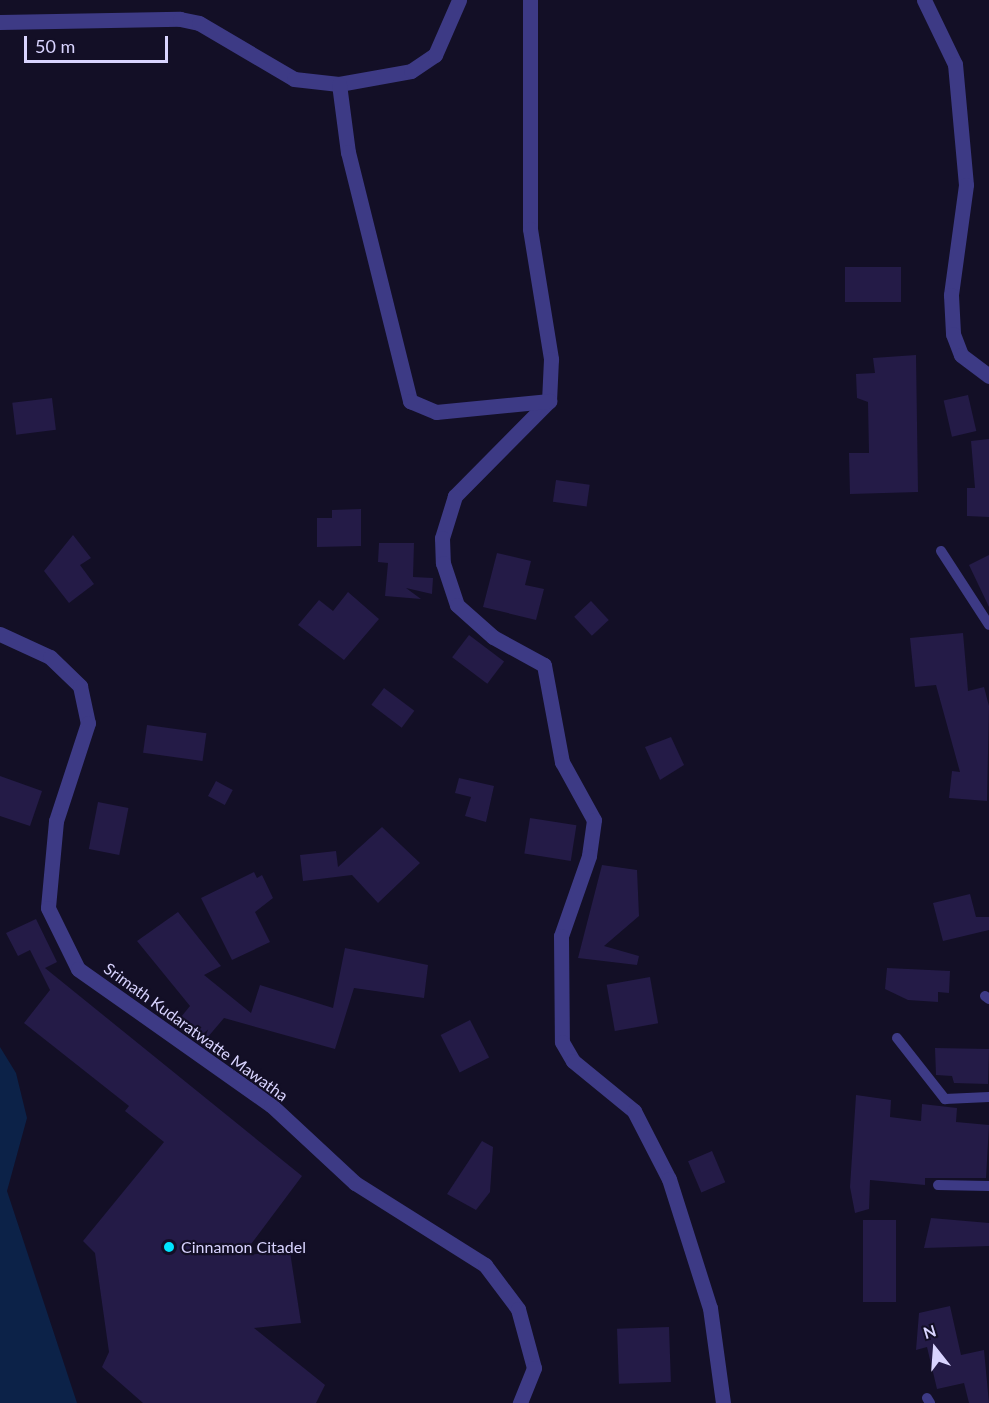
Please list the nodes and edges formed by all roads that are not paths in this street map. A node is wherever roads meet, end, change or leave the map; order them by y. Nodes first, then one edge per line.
1 (459, 0) edge
2 (530, 0) edge
3 (924, 0) edge
4 (0, 22) edge
5 (339, 84) junction
6 (989, 376) edge
7 (549, 401) junction
8 (941, 550) dead end
9 (989, 625) edge
10 (0, 634) edge
11 (897, 1038) dead end
12 (989, 1097) edge
13 (938, 1185) dead end
14 (989, 1186) edge
15 (520, 1403) edge
16 (723, 1403) edge

1 - 5 street
2 - 7 street
3 - 6 street
4 - 5 street
5 - 7 street
7 - 16 street
8 - 9 lane
10 - 15 street, Srimath Kudaratwatte Mawatha
11 - 12 lane
13 - 14 lane

